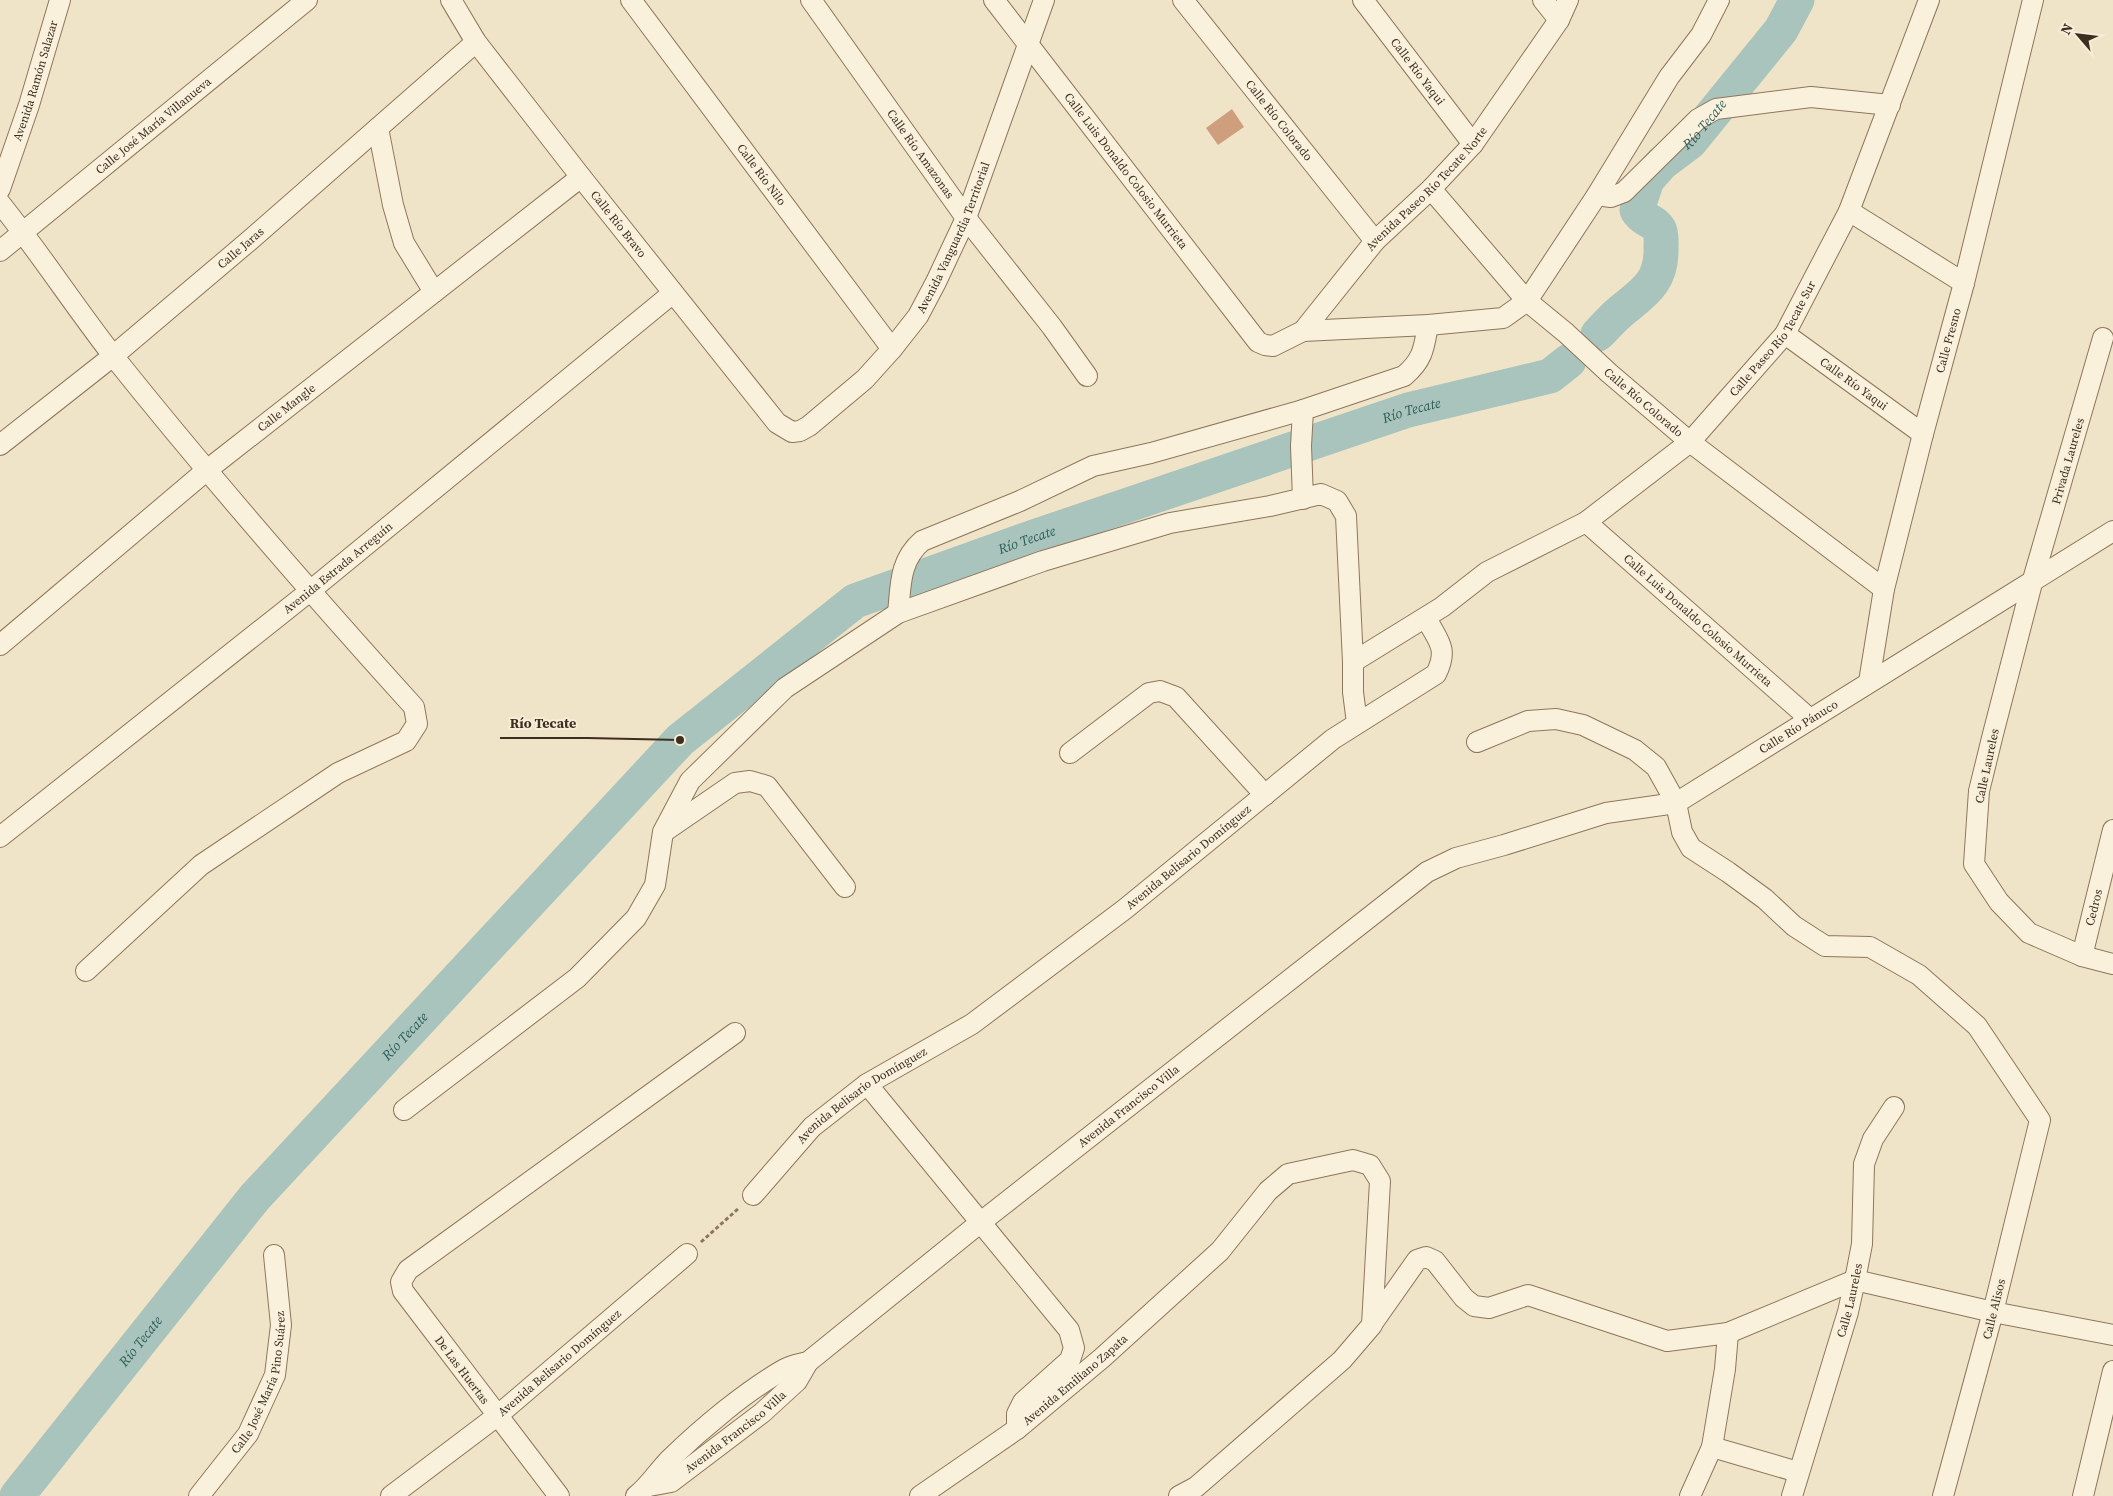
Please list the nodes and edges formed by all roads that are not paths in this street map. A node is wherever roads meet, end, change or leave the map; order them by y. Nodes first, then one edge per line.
1 (60, 0) edge
2 (306, 0) edge
3 (451, 0) edge
4 (631, 0) edge
5 (811, 0) edge
6 (994, 0) edge
7 (1044, 0) edge
8 (1182, 0) edge
9 (1363, 0) edge
10 (1543, 0) edge
11 (1568, 0) edge
12 (1719, 0) edge
13 (1929, 0) edge
14 (2033, 0) edge
15 (1558, 20) junction
16 (476, 42) junction
17 (1028, 45) junction
18 (1890, 105) junction
19 (378, 128) junction
20 (1472, 144) junction
21 (581, 177) junction
22 (0, 189) edge
23 (1431, 189) junction
24 (1597, 195) junction
25 (0, 203) edge
26 (1849, 211) junction
27 (966, 218) junction
28 (24, 232) junction
29 (1376, 241) junction
30 (0, 251) edge
31 (1964, 283) junction
32 (434, 292) junction
33 (673, 293) junction
34 (1527, 301) junction
35 (1428, 325) junction
36 (1303, 331) junction
37 (1785, 334) junction
38 (2103, 338) dead end
39 (1258, 342) joint
40 (892, 349) junction
41 (113, 356) junction
42 (1087, 376) dead end
43 (1303, 410) junction
44 (800, 431) joint
45 (1923, 434) junction
46 (1690, 442) junction
47 (0, 445) edge
48 (206, 470) junction
49 (1303, 498) junction
50 (1586, 522) junction
51 (2113, 531) edge
52 (2032, 583) junction
53 (310, 590) junction
54 (1884, 590) junction
55 (898, 613) junction
56 (1426, 618) junction
57 (0, 644) edge
58 (1353, 662) junction
59 (1868, 682) junction
60 (1810, 719) junction
61 (1356, 723) junction
62 (1477, 742) dead end
63 (1070, 753) dead end
64 (1265, 794) junction
65 (1676, 802) junction
66 (2113, 830) edge
67 (664, 832) junction
68 (0, 837) edge
69 (1456, 858) joint
70 (845, 886) dead end
71 (2082, 956) junction
72 (2113, 964) edge
73 (86, 971) dead end
74 (735, 1033) dead end
75 (867, 1084) junction
76 (1894, 1107) dead end
77 (404, 1110) dead end
78 (753, 1195) road end
79 (981, 1222) junction
80 (687, 1254) road end
81 (274, 1255) dead end
82 (1856, 1280) junction
83 (1993, 1312) junction
84 (1372, 1325) junction
85 (1728, 1333) junction
86 (2113, 1335) edge
87 (2113, 1371) edge
88 (497, 1416) junction
89 (1017, 1429) junction
90 (1712, 1447) junction
91 (1798, 1472) junction
92 (643, 1491) edge
93 (199, 1496) edge
94 (391, 1496) edge
95 (559, 1496) edge
96 (920, 1496) edge
97 (1179, 1496) edge
98 (1690, 1496) edge
99 (1792, 1496) edge
100 (1943, 1496) edge
101 (2083, 1496) edge

1 - 22 street, Avenida Ramón Salazar
2 - 28 street, Calle José María Villanueva
3 - 16 street, Calle Río Bravo
4 - 40 street, Calle Río Nilo
5 - 27 street, Calle Río Amazonas
6 - 17 street, Calle Luis Donaldo Colosio Murrieta
7 - 17 street, Avenida Vanguardia Territorial
8 - 29 street, Calle Río Colorado
9 - 20 street, Calle Río Yaqui
10 - 15 street
11 - 15 street, Avenida Paseo Río Tecate Norte
12 - 24 street
13 - 18 street, Calle Paseo Río Tecate Sur
14 - 31 street, Calle Fresno
15 - 20 street, Avenida Paseo Río Tecate Norte
16 - 19 street, Calle Jaras
16 - 21 street, Calle Río Bravo
17 - 27 street, Avenida Vanguardia Territorial
17 - 39 street, Calle Luis Donaldo Colosio Murrieta
18 - 24 street
18 - 26 street, Calle Paseo Río Tecate Sur
19 - 32 street
19 - 41 street, Calle Jaras
20 - 23 street, Avenida Paseo Río Tecate Norte
21 - 32 street, Calle Mangle
21 - 33 street, Calle Río Bravo
23 - 29 street, Avenida Paseo Río Tecate Norte
23 - 34 street, Calle Río Colorado
24 - 34 street
25 - 28 street
26 - 31 street
26 - 37 street, Calle Paseo Río Tecate Sur
27 - 40 street, Avenida Vanguardia Territorial
27 - 42 street, Calle Río Amazonas
28 - 30 street, Calle José María Villanueva
28 - 41 street
29 - 36 street, Avenida Paseo Río Tecate Norte
31 - 45 street, Calle Fresno
32 - 48 street, Calle Mangle
33 - 44 street, Calle Río Bravo
33 - 53 street, Avenida Estrada Arreguín
34 - 35 street
34 - 46 street, Calle Río Colorado
35 - 36 street
35 - 43 street
36 - 39 street, Avenida Paseo Río Tecate Norte
37 - 45 street, Calle Río Yaqui
37 - 46 street, Calle Paseo Río Tecate Sur
38 - 52 street, Privada Laureles
40 - 44 street, Avenida Vanguardia Territorial
41 - 47 street, Calle Jaras
41 - 48 street
43 - 49 street
43 - 55 street
45 - 54 street, Calle Fresno
46 - 50 street, Calle Paseo Río Tecate Sur
46 - 54 street, Calle Río Colorado
48 - 53 street
48 - 57 street, Calle Mangle
49 - 55 street
49 - 58 street
50 - 56 street, Calle Paseo Río Tecate Sur
50 - 60 street, Calle Luis Donaldo Colosio Murrieta
51 - 52 street, Calle Río Pánuco
52 - 59 street, Calle Río Pánuco
52 - 71 street, Calle Laureles
53 - 68 street, Avenida Estrada Arreguín
53 - 73 street
54 - 59 street, Calle Fresno
55 - 67 street
56 - 58 street, Calle Paseo Río Tecate Sur
56 - 61 street, Avenida Belisario Domínguez
58 - 61 street
59 - 60 street, Calle Río Pánuco
60 - 65 street, Calle Río Pánuco
61 - 64 street, Avenida Belisario Domínguez
62 - 65 street
63 - 64 street
64 - 75 street, Avenida Belisario Domínguez
65 - 69 street, Calle Río Pánuco
65 - 83 street, Calle Alisos
66 - 71 street, Cedros
67 - 70 street
67 - 77 street
69 - 79 street, Avenida Francisco Villa
71 - 72 street, Calle Laureles
74 - 88 street, De Las Huertas
75 - 78 street, Avenida Belisario Domínguez
75 - 79 street
76 - 82 street, Calle Laureles
79 - 89 street
79 - 92 street, Avenida Francisco Villa
80 - 88 street, Avenida Belisario Domínguez
81 - 93 street, Calle José María Pino Suárez
82 - 83 street
82 - 85 street
82 - 91 street, Calle Laureles
83 - 86 street
83 - 100 street, Calle Alisos
84 - 85 street
84 - 89 street, Avenida Emiliano Zapata
84 - 97 street
85 - 90 street
87 - 101 street
88 - 94 street, Avenida Belisario Domínguez
88 - 95 street, De Las Huertas
89 - 96 street, Avenida Emiliano Zapata
90 - 91 street
90 - 98 street
91 - 99 street, Calle Laureles

